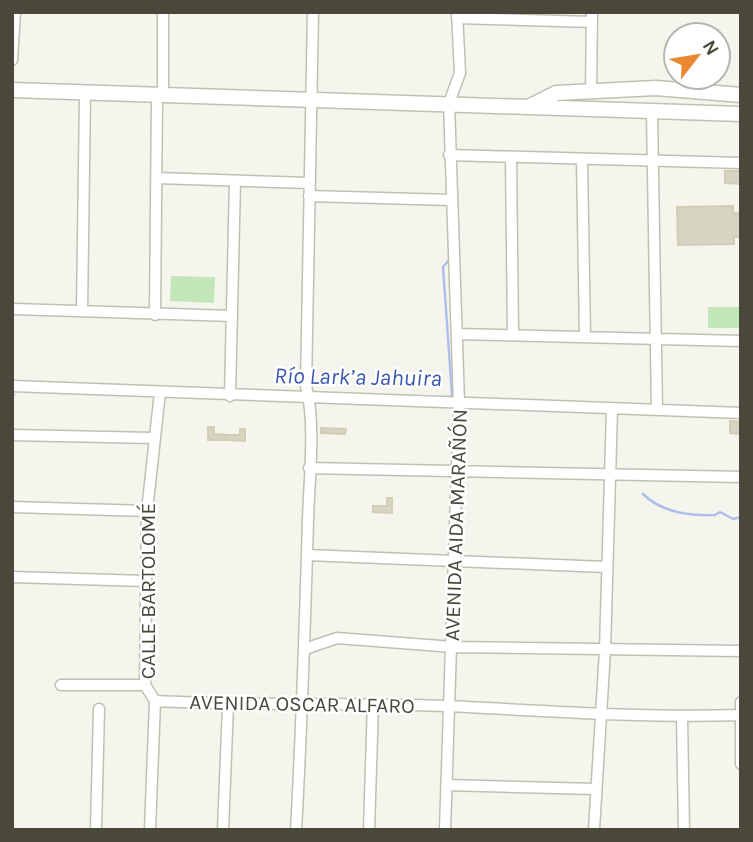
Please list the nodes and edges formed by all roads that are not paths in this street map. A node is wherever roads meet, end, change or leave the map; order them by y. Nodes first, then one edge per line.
1 (15, 12) edge
2 (163, 12) edge
3 (313, 12) edge
4 (457, 15) edge
5 (592, 17) edge
6 (12, 60) edge
7 (12, 90) edge
8 (591, 92) junction
9 (85, 95) junction
10 (741, 95) edge
11 (160, 97) junction
12 (310, 100) junction
13 (449, 103) junction
14 (529, 106) junction
15 (652, 112) junction
16 (741, 114) edge
17 (449, 155) junction
18 (512, 157) junction
19 (582, 159) junction
20 (654, 161) junction
21 (741, 163) edge
22 (157, 178) junction
23 (235, 181) junction
24 (309, 183) junction
25 (309, 196) junction
26 (452, 201) junction
27 (13, 308) edge
28 (82, 311) junction
29 (155, 315) junction
30 (232, 316) junction
31 (457, 334) junction
32 (513, 335) junction
33 (585, 337) junction
34 (656, 339) junction
35 (741, 341) edge
36 (12, 386) edge
37 (160, 392) junction
38 (230, 396) junction
39 (309, 398) junction
40 (459, 403) junction
41 (612, 409) junction
42 (657, 410) junction
43 (741, 413) edge
44 (12, 435) edge
45 (153, 438) junction
46 (309, 468) junction
47 (456, 472) junction
48 (609, 476) junction
49 (741, 477) edge
50 (12, 507) edge
51 (147, 511) junction
52 (307, 555) junction
53 (453, 561) junction
54 (606, 567) junction
55 (12, 577) edge
56 (146, 581) junction
57 (453, 648) junction
58 (305, 649) junction
59 (605, 650) junction
60 (741, 651) edge
61 (61, 685) dead end
62 (145, 685) junction
63 (155, 701) junction
64 (741, 702) edge
65 (373, 704) junction
66 (228, 705) junction
67 (303, 706) junction
68 (448, 706) junction
69 (99, 709) dead end
70 (740, 715) edge
71 (600, 716) junction
72 (682, 718) junction
73 (741, 764) edge
74 (446, 785) junction
75 (596, 789) junction
76 (96, 830) edge
77 (150, 830) edge
78 (223, 830) edge
79 (296, 830) edge
80 (369, 830) edge
81 (445, 830) edge
82 (594, 830) edge
83 (684, 830) edge

1 - 6 street
2 - 11 street
3 - 12 street
4 - 5 street
4 - 13 street, AVENIDA AIDA MARAÑÓN
5 - 8 street
7 - 9 street
8 - 10 street
8 - 14 street
9 - 11 street
9 - 28 street
11 - 12 street
11 - 22 street
12 - 13 street
12 - 24 street
13 - 14 street
13 - 17 street, AVENIDA AIDA MARAÑÓN
14 - 15 street
15 - 16 street
15 - 20 street
17 - 18 street
17 - 26 street, AVENIDA AIDA MARAÑÓN
18 - 19 street
18 - 32 street
19 - 20 street
19 - 33 street
20 - 21 street
20 - 34 street
22 - 23 street
22 - 29 street
23 - 24 street
23 - 30 street
24 - 25 street
25 - 26 street
25 - 39 street
26 - 31 street, AVENIDA AIDA MARAÑÓN
27 - 28 street
28 - 29 street
29 - 30 street
30 - 38 street
31 - 32 street
31 - 40 street, AVENIDA AIDA MARAÑÓN
32 - 33 street
33 - 34 street
34 - 35 street
34 - 42 street
36 - 37 street
37 - 38 street
37 - 45 street, CALLE BARTOLOMÉ
38 - 39 street
39 - 40 street
39 - 46 street
40 - 41 street
40 - 47 street, AVENIDA AIDA MARAÑÓN
41 - 42 street
41 - 48 street
42 - 43 street
44 - 45 street
45 - 51 street, CALLE BARTOLOMÉ
46 - 47 street
46 - 52 street
47 - 48 street
47 - 53 street, AVENIDA AIDA MARAÑÓN
48 - 49 street
48 - 54 street
50 - 51 street
51 - 56 street, CALLE BARTOLOMÉ
52 - 53 street
52 - 58 street
53 - 54 street
53 - 57 street, AVENIDA AIDA MARAÑÓN
54 - 59 street
55 - 56 street
56 - 62 street, CALLE BARTOLOMÉ
57 - 58 street
57 - 59 street
57 - 68 street, AVENIDA AIDA MARAÑÓN
58 - 67 street
59 - 60 street
59 - 71 street
61 - 62 street
62 - 63 street, CALLE BARTOLOMÉ
63 - 66 street, AVENIDA OSCAR ALFARO
63 - 77 street, CALLE BARTOLOMÉ
64 - 70 street
65 - 67 street, AVENIDA OSCAR ALFARO
65 - 68 street, AVENIDA OSCAR ALFARO
65 - 80 street
66 - 67 street, AVENIDA OSCAR ALFARO
66 - 78 street
67 - 79 street
68 - 71 street, AVENIDA OSCAR ALFARO
68 - 74 street, AVENIDA AIDA MARAÑÓN
69 - 76 street
70 - 72 street, AVENIDA OSCAR ALFARO
70 - 73 street
71 - 72 street, AVENIDA OSCAR ALFARO
71 - 75 street
72 - 83 street
74 - 75 street
74 - 81 street, AVENIDA AIDA MARAÑÓN
75 - 82 street

